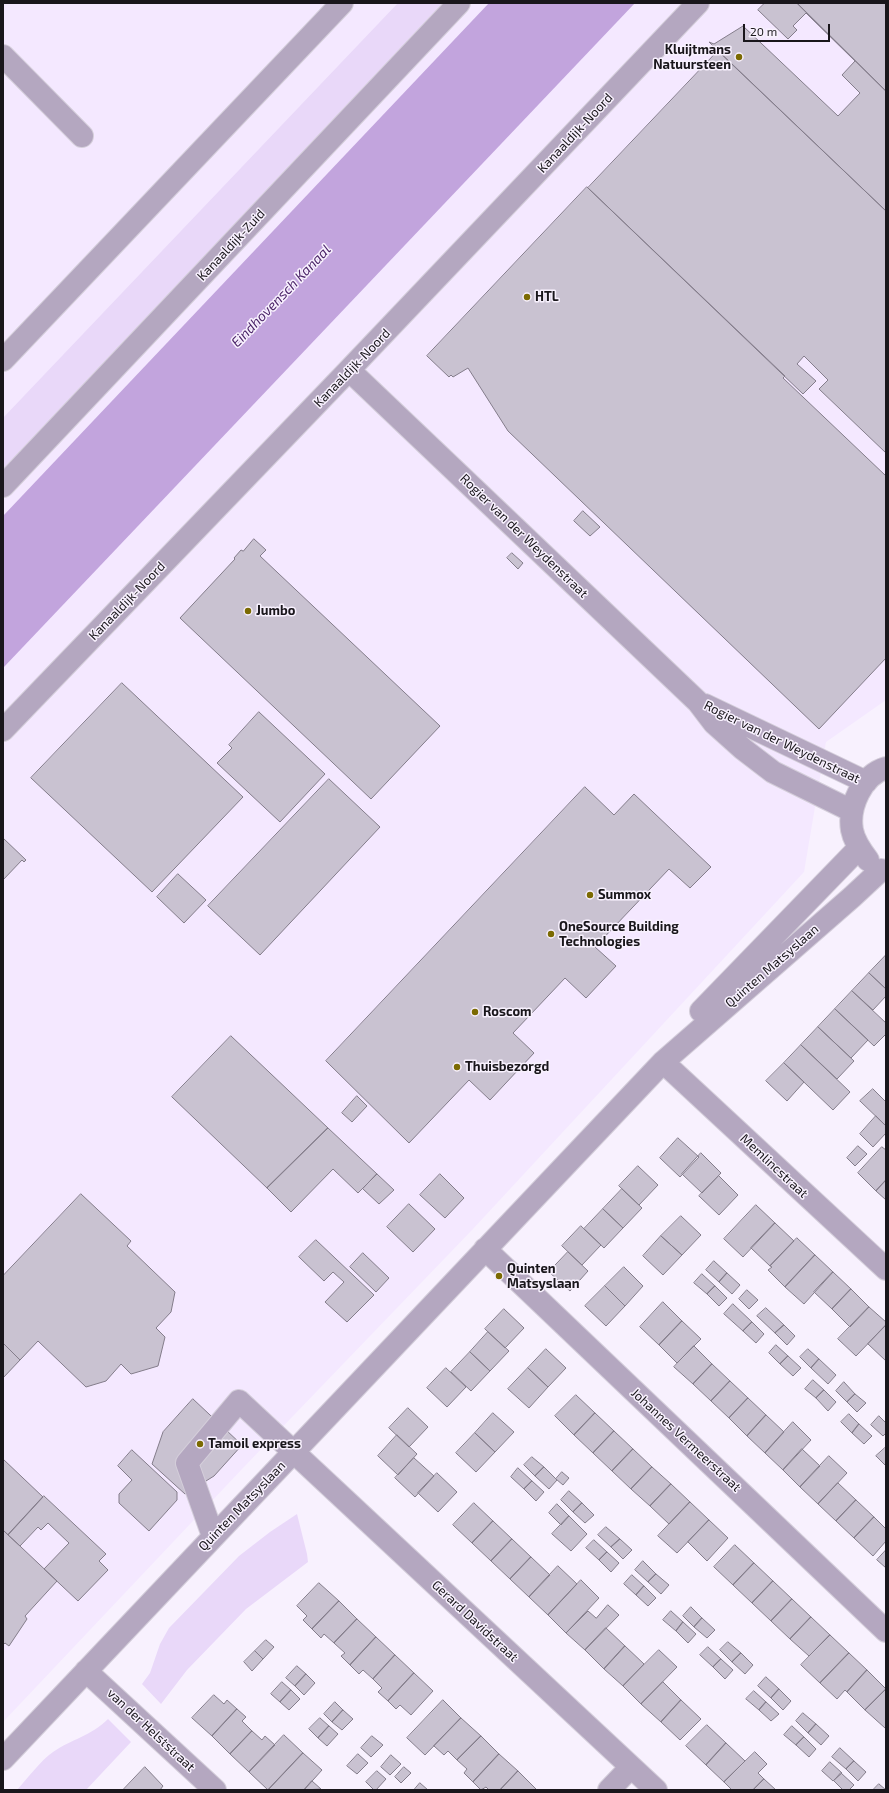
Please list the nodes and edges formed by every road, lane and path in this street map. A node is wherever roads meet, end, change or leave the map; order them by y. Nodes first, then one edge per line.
1 (342, 3) edge
2 (460, 3) edge
3 (698, 3) edge
4 (3, 56) edge
5 (82, 136) dead end
6 (3, 360) edge
7 (349, 370) junction
8 (3, 486) edge
9 (698, 702) junction
10 (3, 730) edge
11 (886, 768) edge
12 (866, 782) junction
13 (852, 811) junction
14 (859, 848) junction
15 (883, 870) edge
16 (663, 1062) junction
17 (485, 1249) junction
18 (886, 1269) edge
19 (294, 1452) junction
20 (213, 1536) junction
21 (886, 1630) edge
22 (86, 1671) junction
23 (3, 1759) edge
24 (631, 1767) junction
25 (215, 1790) edge
26 (608, 1790) edge
27 (656, 1790) edge

1 - 6 street
2 - 8 street, Kanaaldijk-Zuid
3 - 7 street, Kanaaldijk-Noord
4 - 5 street
7 - 9 street, Rogier van der Weydenstraat
7 - 10 street, Kanaaldijk-Noord
9 - 12 street, Rogier van der Weydenstraat
9 - 13 street, Rogier van der Weydenstraat
11 - 12 street
12 - 13 street
13 - 14 street
14 - 15 street
14 - 16 street, Quinten Matsyslaan
15 - 16 street, Quinten Matsyslaan
16 - 17 street, Quinten Matsyslaan
16 - 18 street, Memlincstraat
17 - 19 street, Quinten Matsyslaan
17 - 21 street, Johannes Vermeerstraat
19 - 20 street, Quinten Matsyslaan
19 - 20 street, Gerard Davidstraat
19 - 24 street, Gerard Davidstraat
20 - 22 street, Quinten Matsyslaan
22 - 23 street, Quinten Matsyslaan
22 - 25 street, van der Helststraat
24 - 26 street
24 - 27 street, Gerard Davidstraat

